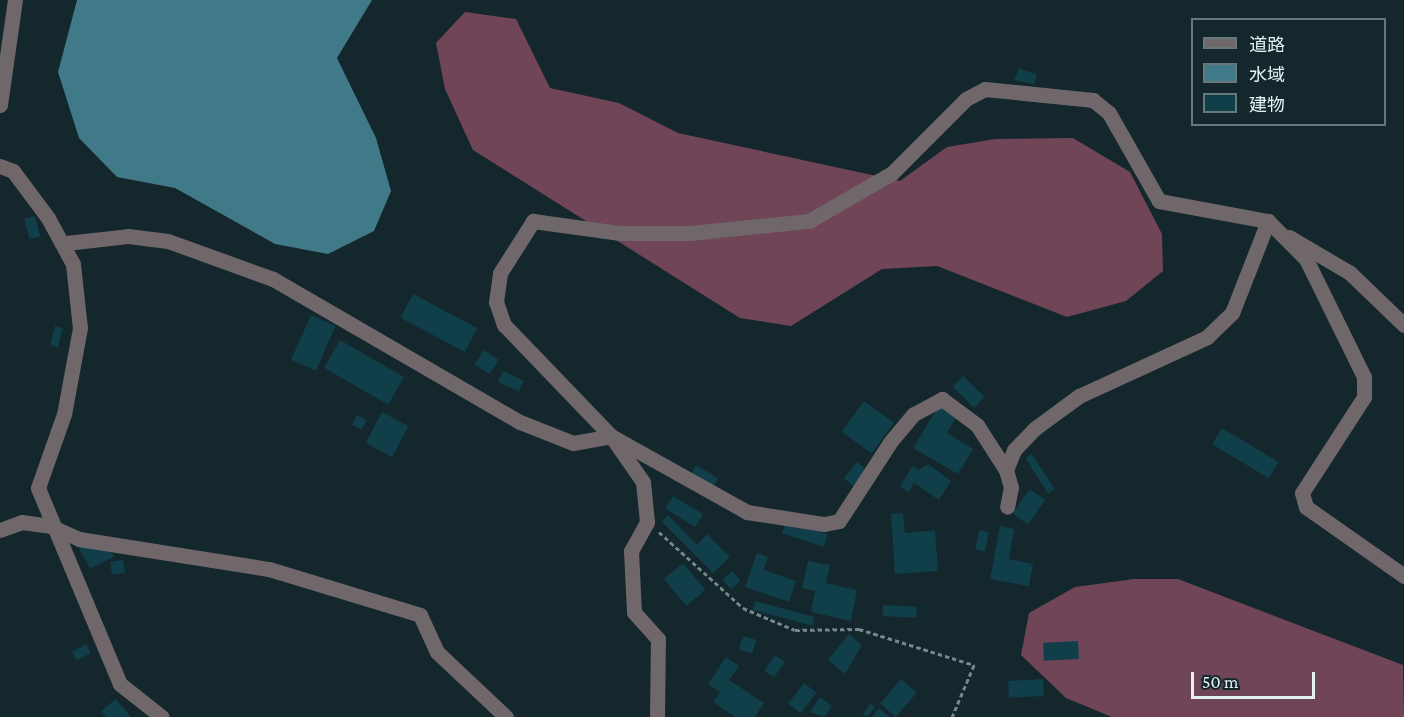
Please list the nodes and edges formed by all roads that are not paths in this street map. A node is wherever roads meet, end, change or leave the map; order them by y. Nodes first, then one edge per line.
1 (15, 0) edge
2 (0, 105) edge
3 (0, 166) edge
4 (1268, 221) junction
5 (1280, 234) junction
6 (66, 243) junction
7 (1404, 326) edge
8 (611, 436) junction
9 (1006, 470) junction
10 (1007, 507) dead end
11 (50, 526) junction
12 (0, 530) edge
13 (1404, 576) edge
14 (162, 717) edge
15 (506, 717) edge
16 (657, 717) edge

1 - 2 street
3 - 6 street
4 - 5 street
4 - 8 street
4 - 9 street
5 - 7 street
5 - 13 street
6 - 8 street
6 - 11 street
8 - 9 street
8 - 16 street
9 - 10 street
11 - 12 street
11 - 14 street
11 - 15 street

